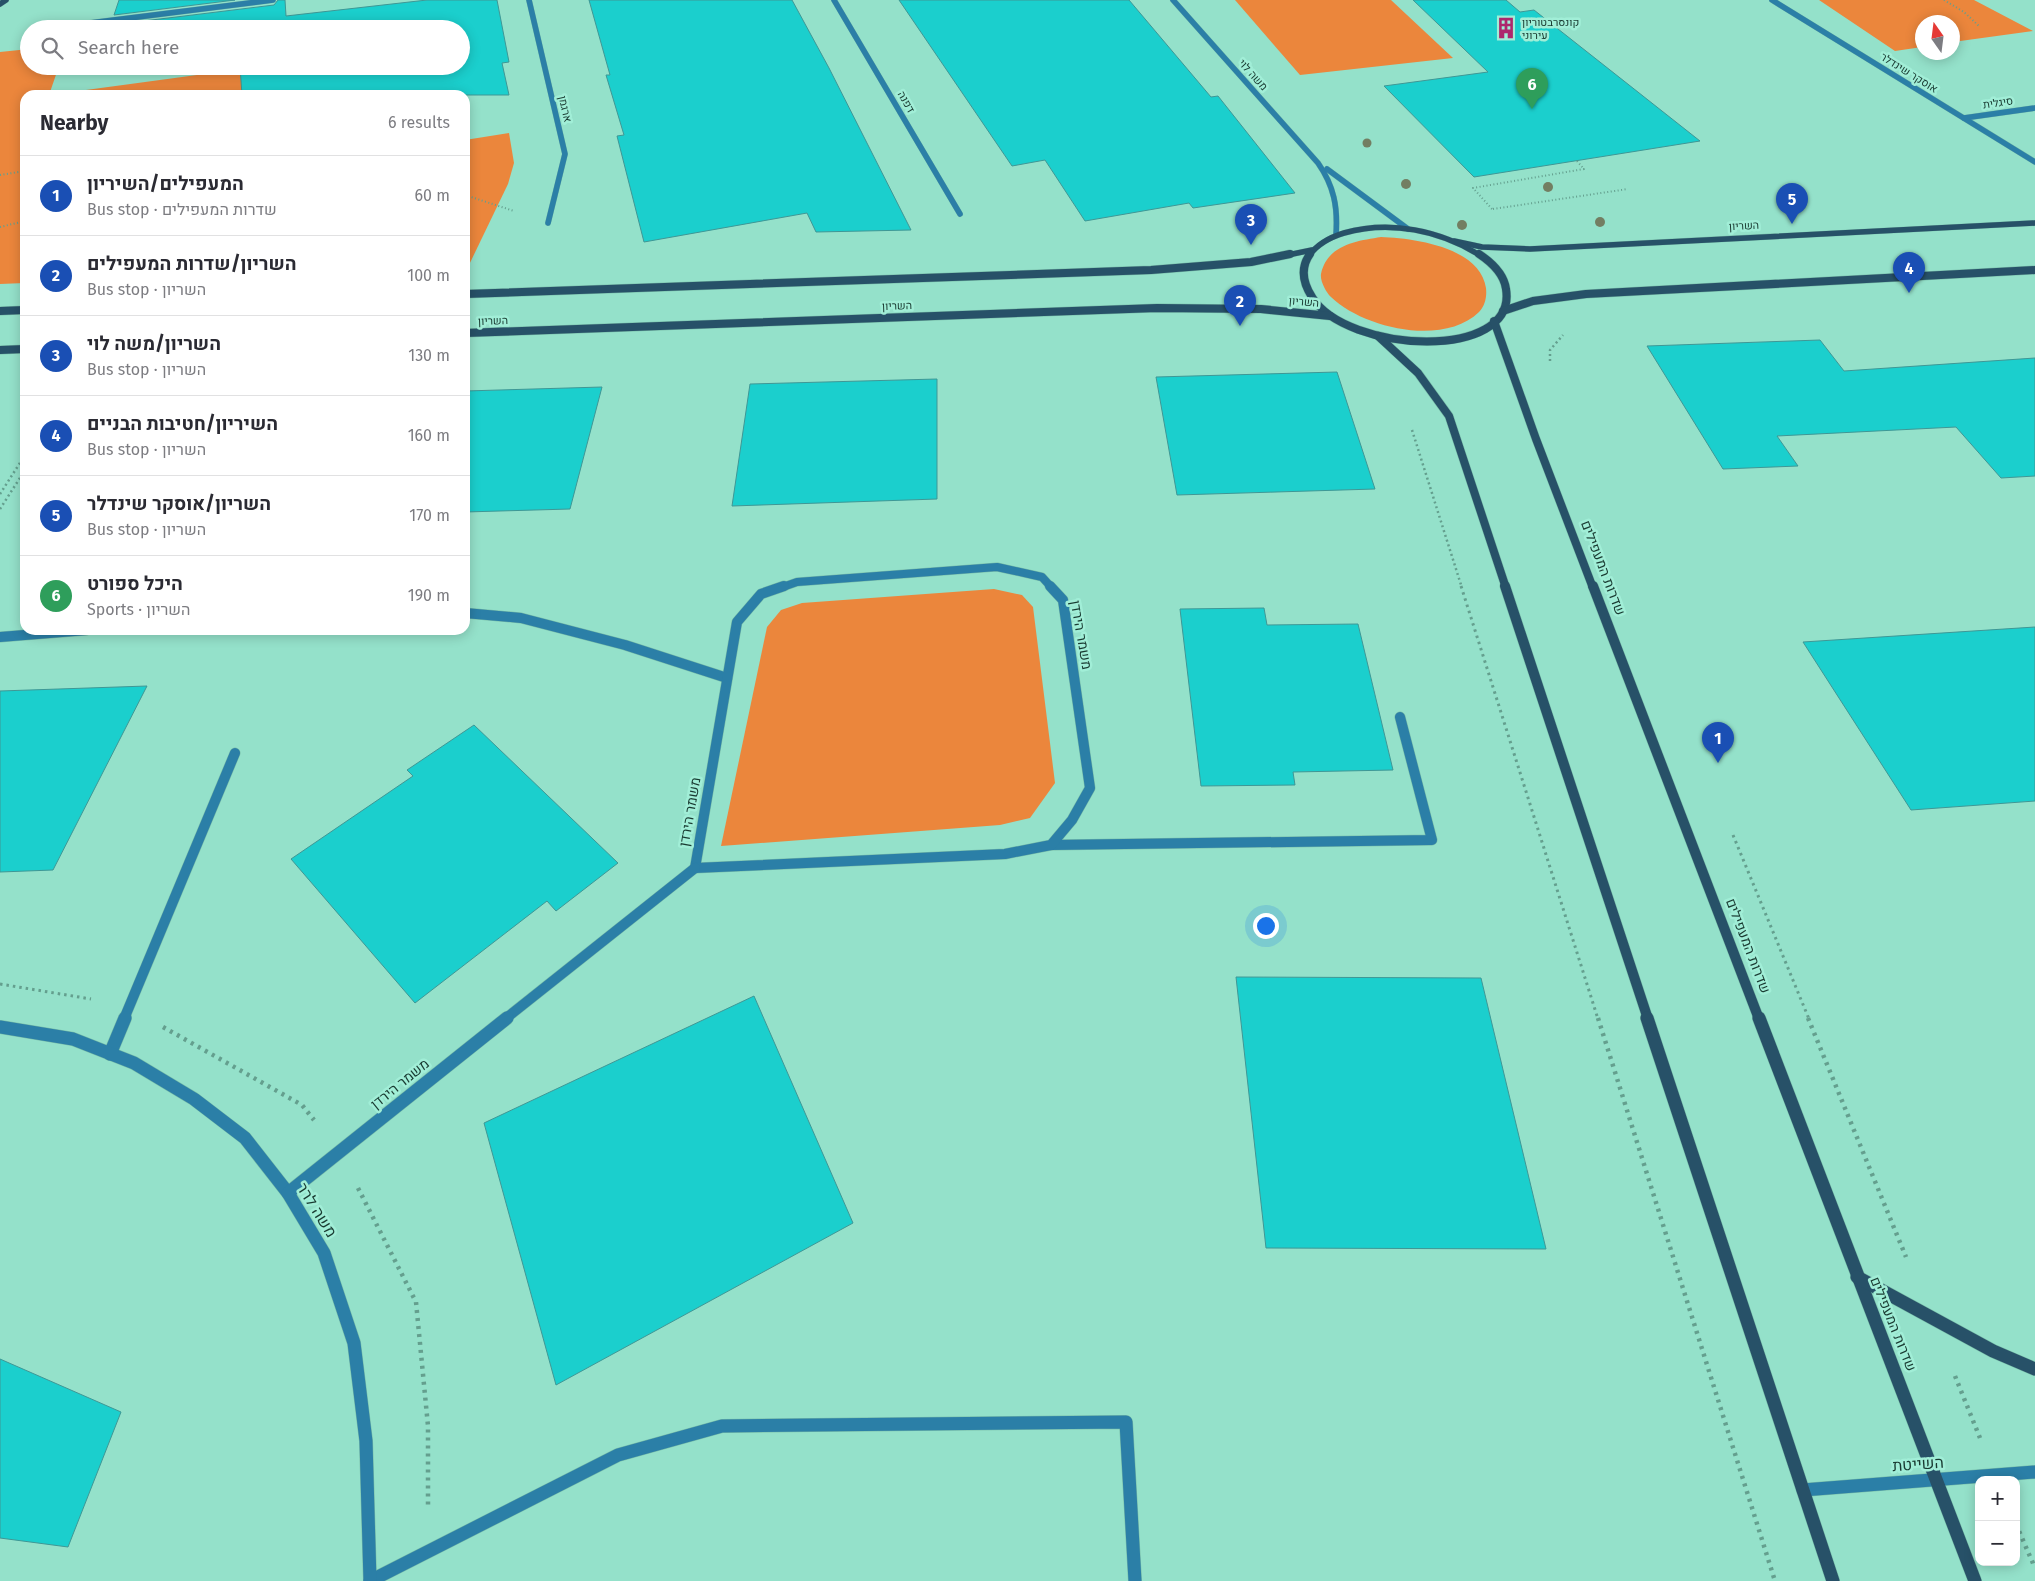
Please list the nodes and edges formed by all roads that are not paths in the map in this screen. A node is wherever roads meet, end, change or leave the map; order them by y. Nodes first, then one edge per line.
1 (6, 0) edge
2 (273, 0) edge
3 (529, 0) edge
4 (834, 0) edge
5 (1173, 0) edge
6 (1772, 0) edge
7 (0, 4) edge
8 (114, 20) edge
9 (2035, 108) edge
10 (1964, 118) junction
11 (1318, 162) junction
12 (2035, 162) edge
13 (960, 214) dead end
14 (548, 223) road end
15 (2035, 223) edge
16 (1408, 229) junction
17 (1336, 235) junction
18 (1454, 240) junction
19 (1312, 250) junction
20 (2035, 270) edge
21 (470, 294) edge
22 (0, 310) edge
23 (20, 310) edge
24 (1503, 311) junction
25 (1330, 316) junction
26 (1494, 321) junction
27 (470, 333) edge
28 (1378, 336) junction
29 (20, 349) edge
30 (0, 350) edge
31 (470, 613) edge
32 (20, 635) edge
33 (0, 636) edge
34 (727, 678) junction
35 (1400, 717) dead end
36 (235, 753) dead end
37 (1051, 844) junction
38 (695, 868) junction
39 (0, 1027) edge
40 (110, 1054) junction
41 (288, 1193) junction
42 (1857, 1277) junction
43 (2035, 1369) edge
44 (2035, 1472) edge
45 (1938, 1480) junction
46 (1803, 1490) junction
47 (370, 1581) edge
48 (1135, 1581) edge
49 (1833, 1581) edge
50 (1975, 1581) edge

1 - 7 street
2 - 8 street
3 - 14 street, ארגמן
4 - 13 street, דפנה
5 - 11 street, משה לוי
6 - 10 street, אוסקר שינדלר
9 - 10 street, סיגלית
10 - 12 street, אוסקר שינדלר
11 - 16 street, משה לוי
11 - 17 street, משה לוי
15 - 18 street, השריון
16 - 17 street
16 - 18 street
17 - 19 street
18 - 24 street
19 - 21 street, השריון
19 - 25 street
20 - 24 street
22 - 23 street
24 - 26 street
25 - 27 street, השריון
25 - 28 street
26 - 28 street
26 - 42 street, שדרות המעפילים
28 - 46 street
29 - 30 street
31 - 34 street
32 - 33 street
34 - 37 street, משמר הירדן
34 - 38 street, משמר הירדן
35 - 37 street
36 - 40 street
37 - 38 street, משמר הירדן
38 - 41 street, משמר הירדן
39 - 40 street, משה לרר
40 - 41 street, משה לרר
41 - 47 street, משה לרר
42 - 43 street
42 - 45 street, שדרות המעפילים
44 - 45 street, השייטת
45 - 46 street, השייטת
45 - 50 street, שדרות המעפילים
46 - 49 street
47 - 48 street

